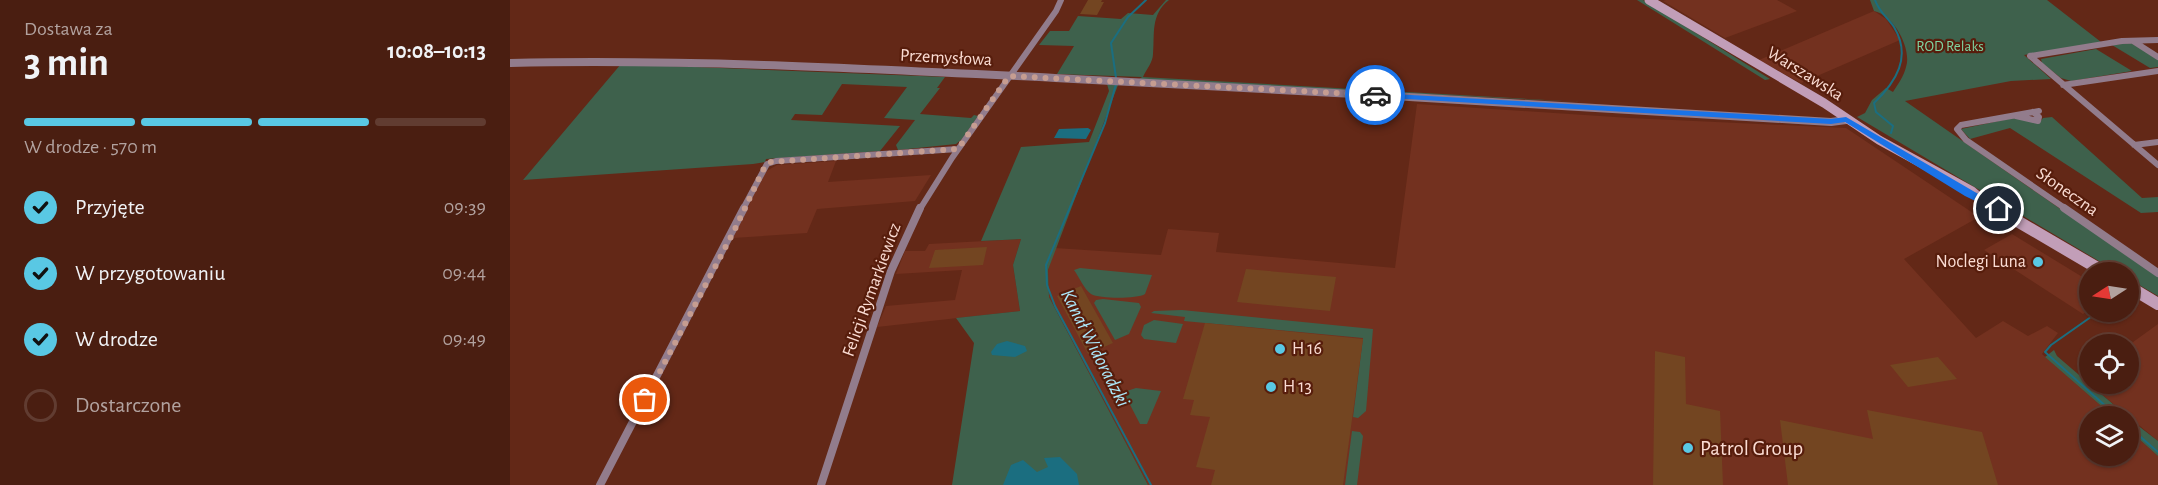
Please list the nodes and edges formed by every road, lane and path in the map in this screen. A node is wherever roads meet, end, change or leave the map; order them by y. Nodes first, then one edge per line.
1 (1061, 0) edge
2 (1649, 0) edge
3 (2133, 40) junction
4 (2158, 40) edge
5 (2158, 57) edge
6 (510, 63) edge
7 (2158, 71) edge
8 (1009, 76) junction
9 (2063, 85) junction
10 (2036, 111) dead end
11 (1846, 120) junction
12 (2158, 142) edge
13 (2134, 145) junction
14 (958, 149) junction
15 (2158, 165) edge
16 (2087, 262) edge
17 (2158, 273) edge
18 (2139, 293) edge
19 (2158, 304) edge
20 (600, 485) edge
21 (820, 485) edge

1 - 8 street, Felicji Rymarkiewicz
2 - 11 main road, Warszawska
3 - 4 street
3 - 5 street
3 - 9 street
6 - 8 street, Przemysłowa
7 - 9 street
8 - 11 street, Przemysłowa
8 - 14 street, Felicji Rymarkiewicz
9 - 13 street
10 - 17 street, Słoneczna
11 - 16 main road, Warszawska
12 - 13 street
13 - 15 street
14 - 20 street
14 - 21 street, Felicji Rymarkiewicz
18 - 19 main road

